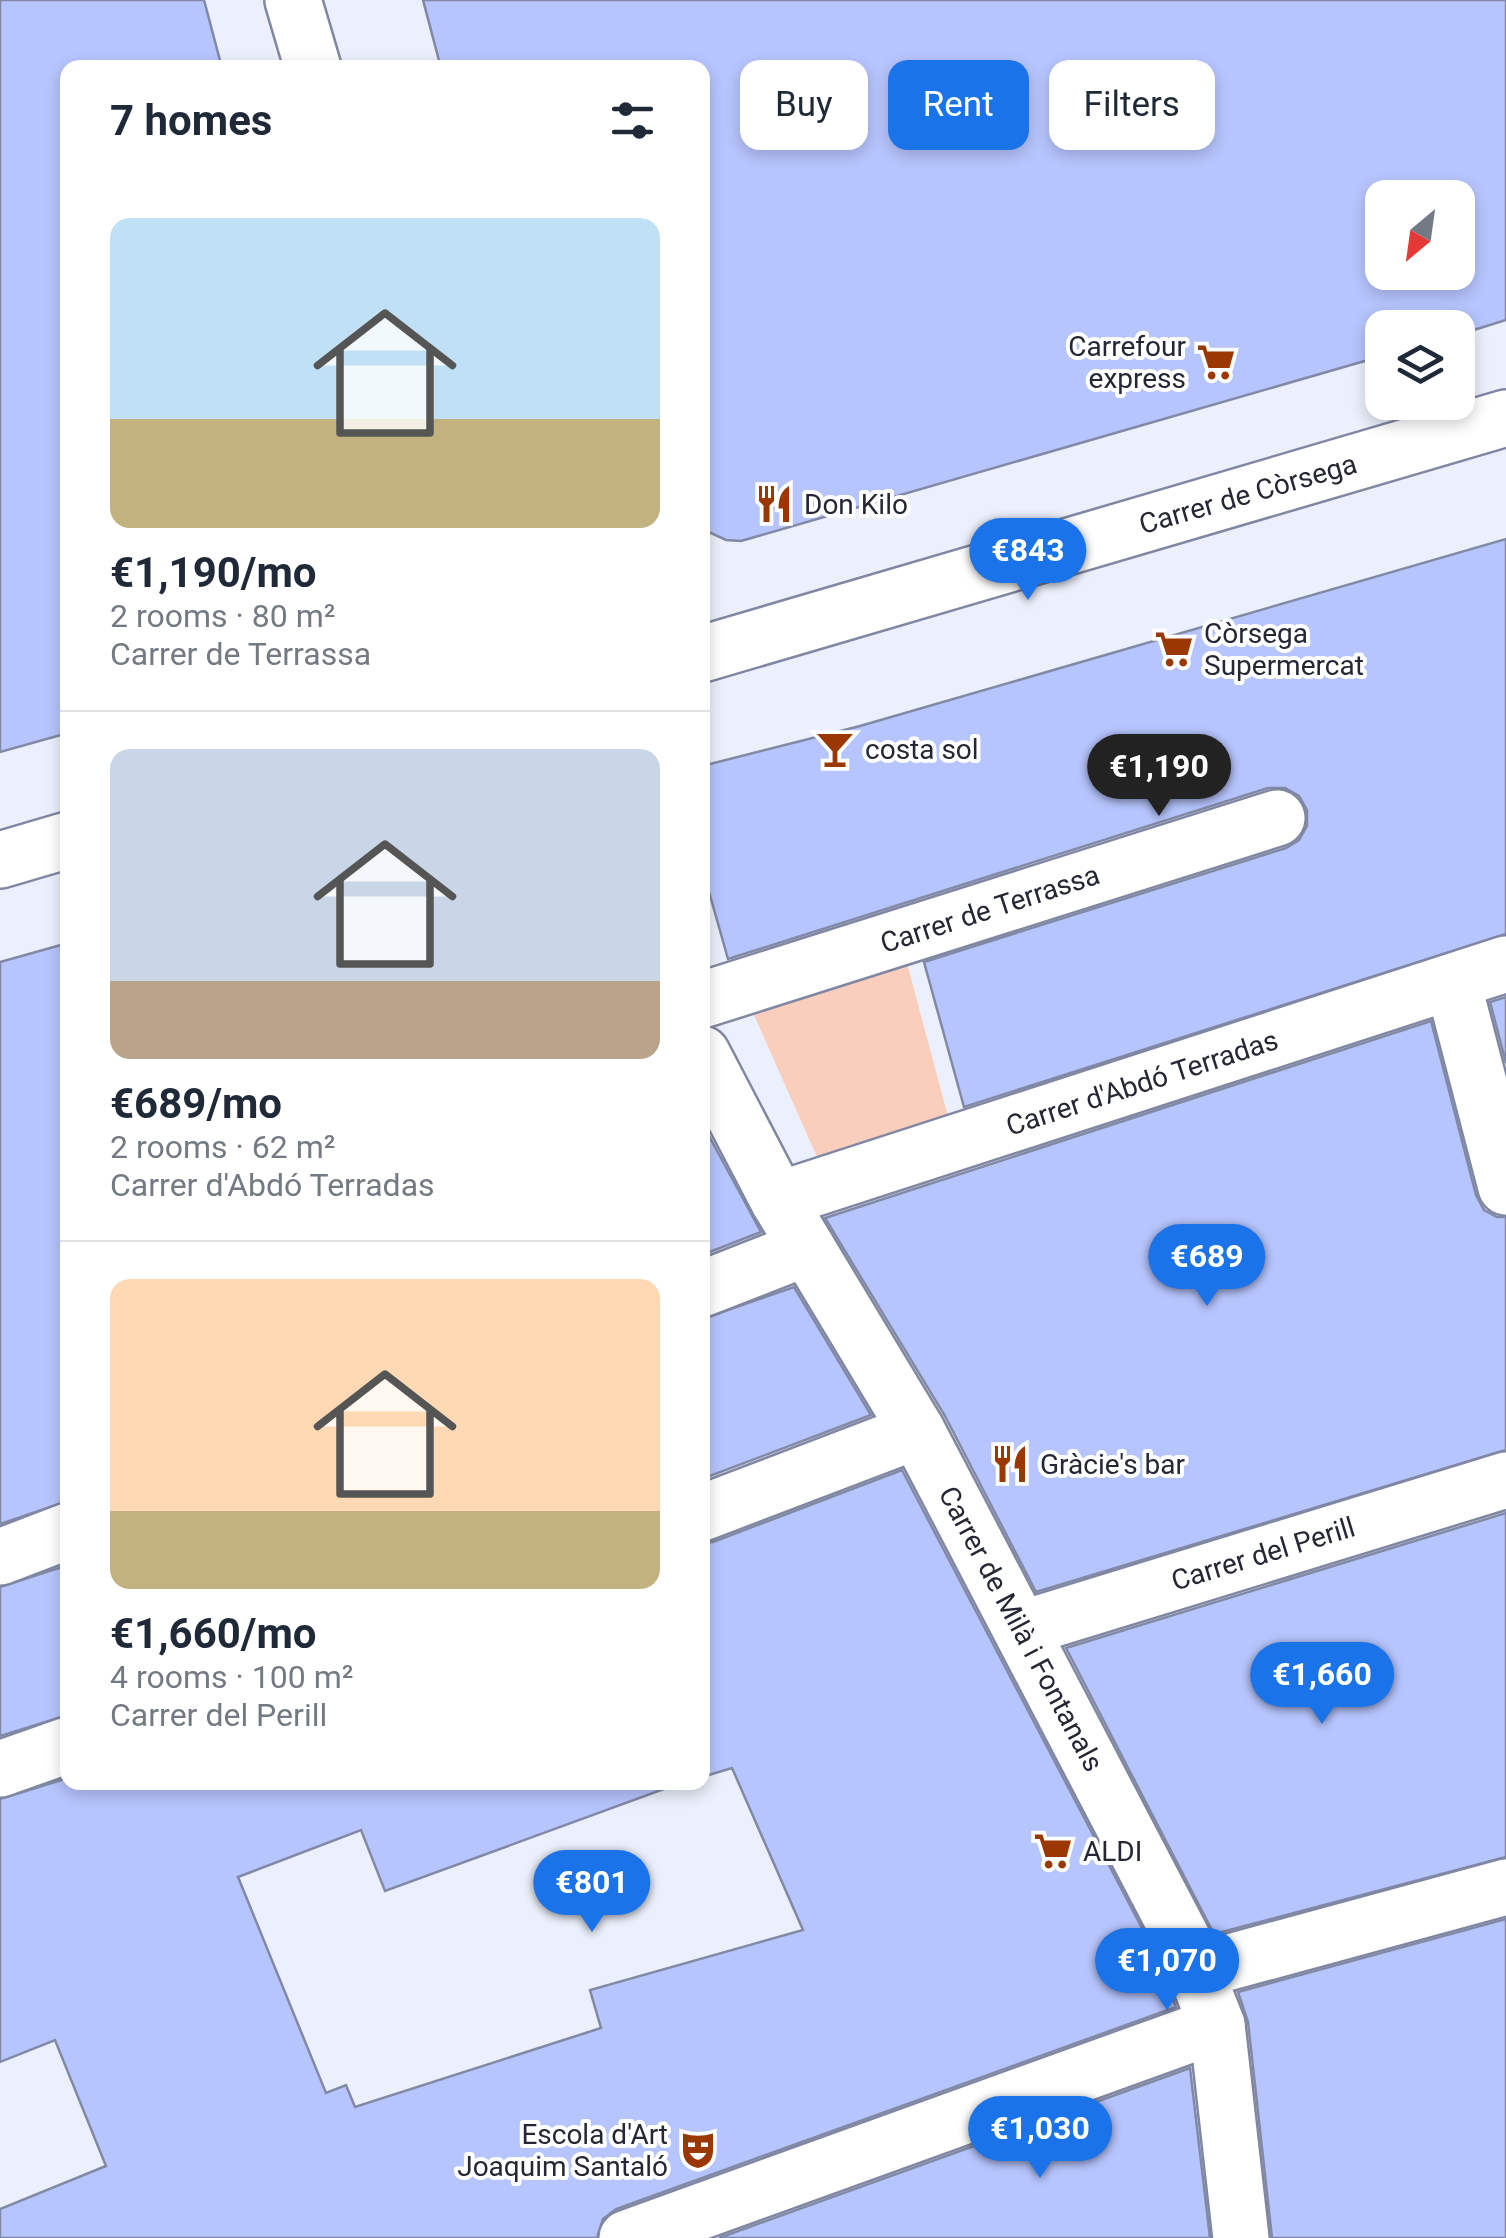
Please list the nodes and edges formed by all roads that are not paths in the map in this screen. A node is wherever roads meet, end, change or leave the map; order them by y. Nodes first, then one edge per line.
1 (293, 0) edge
2 (311, 60) edge
3 (1506, 418) edge
4 (710, 652) edge
5 (1277, 818) dead end
6 (60, 842) edge
7 (0, 860) edge
8 (1506, 964) edge
9 (1453, 983) junction
10 (710, 997) edge
11 (710, 1069) edge
12 (1506, 1187) edge
13 (778, 1200) junction
14 (807, 1248) junction
15 (710, 1286) edge
16 (917, 1431) junction
17 (1506, 1480) edge
18 (710, 1510) edge
19 (60, 1535) edge
20 (0, 1557) edge
21 (1021, 1629) junction
22 (60, 1748) edge
23 (0, 1770) edge
24 (1506, 1887) edge
25 (1197, 1971) junction
26 (1217, 2025) junction
27 (627, 2238) edge
28 (1242, 2238) edge

1 - 2 street
3 - 4 street, Carrer de Còrsega
5 - 10 street, Carrer de Terrassa
6 - 7 street
8 - 9 street, Carrer d'Abdó Terradas
9 - 12 street
9 - 13 street, Carrer d'Abdó Terradas
11 - 13 street, Carrer de Milà i Fontanals
13 - 14 street, Carrer de Milà i Fontanals
14 - 15 street
14 - 16 street, Carrer de Milà i Fontanals
16 - 18 street
16 - 21 street, Carrer de Milà i Fontanals
17 - 21 street, Carrer del Perill
19 - 20 street
21 - 25 street, Carrer de Milà i Fontanals
22 - 23 street
24 - 25 street
25 - 26 street, Carrer de Milà i Fontanals
26 - 27 street
26 - 28 street, Carrer de Milà i Fontanals

